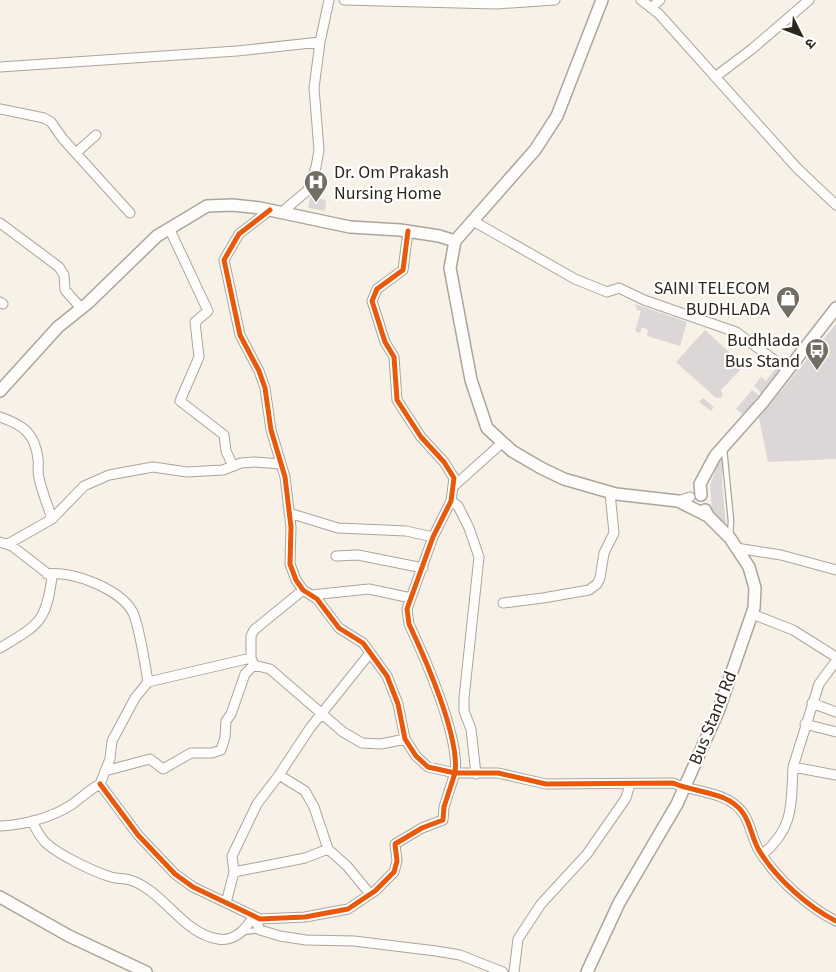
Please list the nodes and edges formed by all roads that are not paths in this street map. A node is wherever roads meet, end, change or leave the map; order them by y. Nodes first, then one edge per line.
1 (328, 0) edge
2 (344, 0) edge
3 (555, 0) edge
4 (602, 0) edge
5 (641, 0) edge
6 (660, 0) edge
7 (808, 0) edge
8 (651, 8) junction
9 (320, 42) junction
10 (0, 67) edge
11 (715, 77) junction
12 (0, 109) edge
13 (96, 135) dead end
14 (76, 153) junction
15 (836, 205) edge
16 (270, 210) junction
17 (282, 212) junction
18 (130, 213) dead end
19 (473, 221) junction
20 (0, 223) edge
21 (169, 228) junction
22 (408, 232) junction
23 (455, 241) junction
24 (81, 308) junction
25 (836, 308) edge
26 (788, 370) junction
27 (0, 391) edge
28 (0, 417) edge
29 (503, 442) junction
30 (723, 445) junction
31 (281, 464) junction
32 (233, 466) junction
33 (454, 486) junction
34 (610, 493) junction
35 (697, 497) junction
36 (451, 501) junction
37 (289, 513) junction
38 (52, 519) junction
39 (433, 537) junction
40 (730, 538) junction
41 (4, 543) edge
42 (736, 548) junction
43 (336, 556) dead end
44 (422, 568) junction
45 (836, 570) edge
46 (47, 574) junction
47 (307, 592) junction
48 (411, 598) junction
49 (503, 603) dead end
50 (752, 614) junction
51 (0, 648) edge
52 (370, 653) junction
53 (836, 657) edge
54 (252, 661) junction
55 (836, 661) edge
56 (148, 682) junction
57 (812, 703) junction
58 (836, 712) edge
59 (323, 714) junction
60 (805, 724) junction
61 (836, 732) edge
62 (405, 739) junction
63 (793, 767) junction
64 (105, 771) junction
65 (455, 773) junction
66 (476, 774) junction
67 (279, 775) junction
68 (836, 775) edge
69 (100, 784) junction
70 (630, 784) junction
71 (684, 788) junction
72 (32, 821) junction
73 (0, 826) edge
74 (328, 849) junction
75 (762, 855) junction
76 (234, 872) junction
77 (370, 894) junction
78 (0, 897) edge
79 (226, 903) junction
80 (253, 916) junction
81 (836, 921) edge
82 (260, 930) junction
83 (241, 932) junction
84 (146, 972) edge
85 (503, 972) edge
86 (514, 972) edge
87 (587, 972) edge

1 - 9 street
2 - 3 street
4 - 19 street
5 - 8 street
6 - 8 street
7 - 11 street
8 - 11 street
9 - 10 street
9 - 17 street
11 - 15 street
12 - 14 street
13 - 14 street
14 - 18 street
16 - 17 street
16 - 21 street
16 - 31 street
17 - 22 street
19 - 23 street
19 - 26 street
20 - 24 street
21 - 24 street
21 - 32 street
22 - 23 street
22 - 33 street
23 - 29 street, Bus Stand Rd
24 - 27 street
25 - 26 street
26 - 30 street
28 - 38 street
29 - 33 street
29 - 34 street, Bus Stand Rd
30 - 35 street
30 - 40 lane
31 - 32 street
31 - 37 street
32 - 38 street
33 - 36 street
34 - 35 street, Bus Stand Rd
34 - 49 street
35 - 40 street, Bus Stand Rd
36 - 39 street
36 - 66 street
37 - 39 street
37 - 47 street
38 - 41 street
39 - 44 street
40 - 42 street, Bus Stand Rd
41 - 46 street
42 - 45 street
42 - 50 street, Bus Stand Rd
43 - 44 street
44 - 48 street
46 - 51 street
46 - 56 street
47 - 48 street
47 - 52 street
47 - 54 street
48 - 65 street
50 - 53 street
50 - 71 street, Bus Stand Rd
52 - 59 street
52 - 62 street
54 - 56 street
54 - 59 street
54 - 64 street
55 - 57 street
56 - 64 street
57 - 58 street
57 - 60 street
59 - 62 street
59 - 67 street
60 - 61 street
60 - 63 street
62 - 65 street
63 - 68 street
63 - 75 street
64 - 69 street
65 - 66 street
65 - 77 street
66 - 70 street
67 - 74 street
67 - 76 street
69 - 72 street
69 - 79 street
70 - 71 street
70 - 86 street
71 - 75 street
71 - 87 street, Bus Stand Rd
72 - 73 street
72 - 83 street
74 - 76 street
74 - 77 street
75 - 81 street
76 - 79 street
77 - 80 street
78 - 84 street
79 - 80 street
80 - 82 street
80 - 83 street
82 - 83 lane
82 - 85 street

